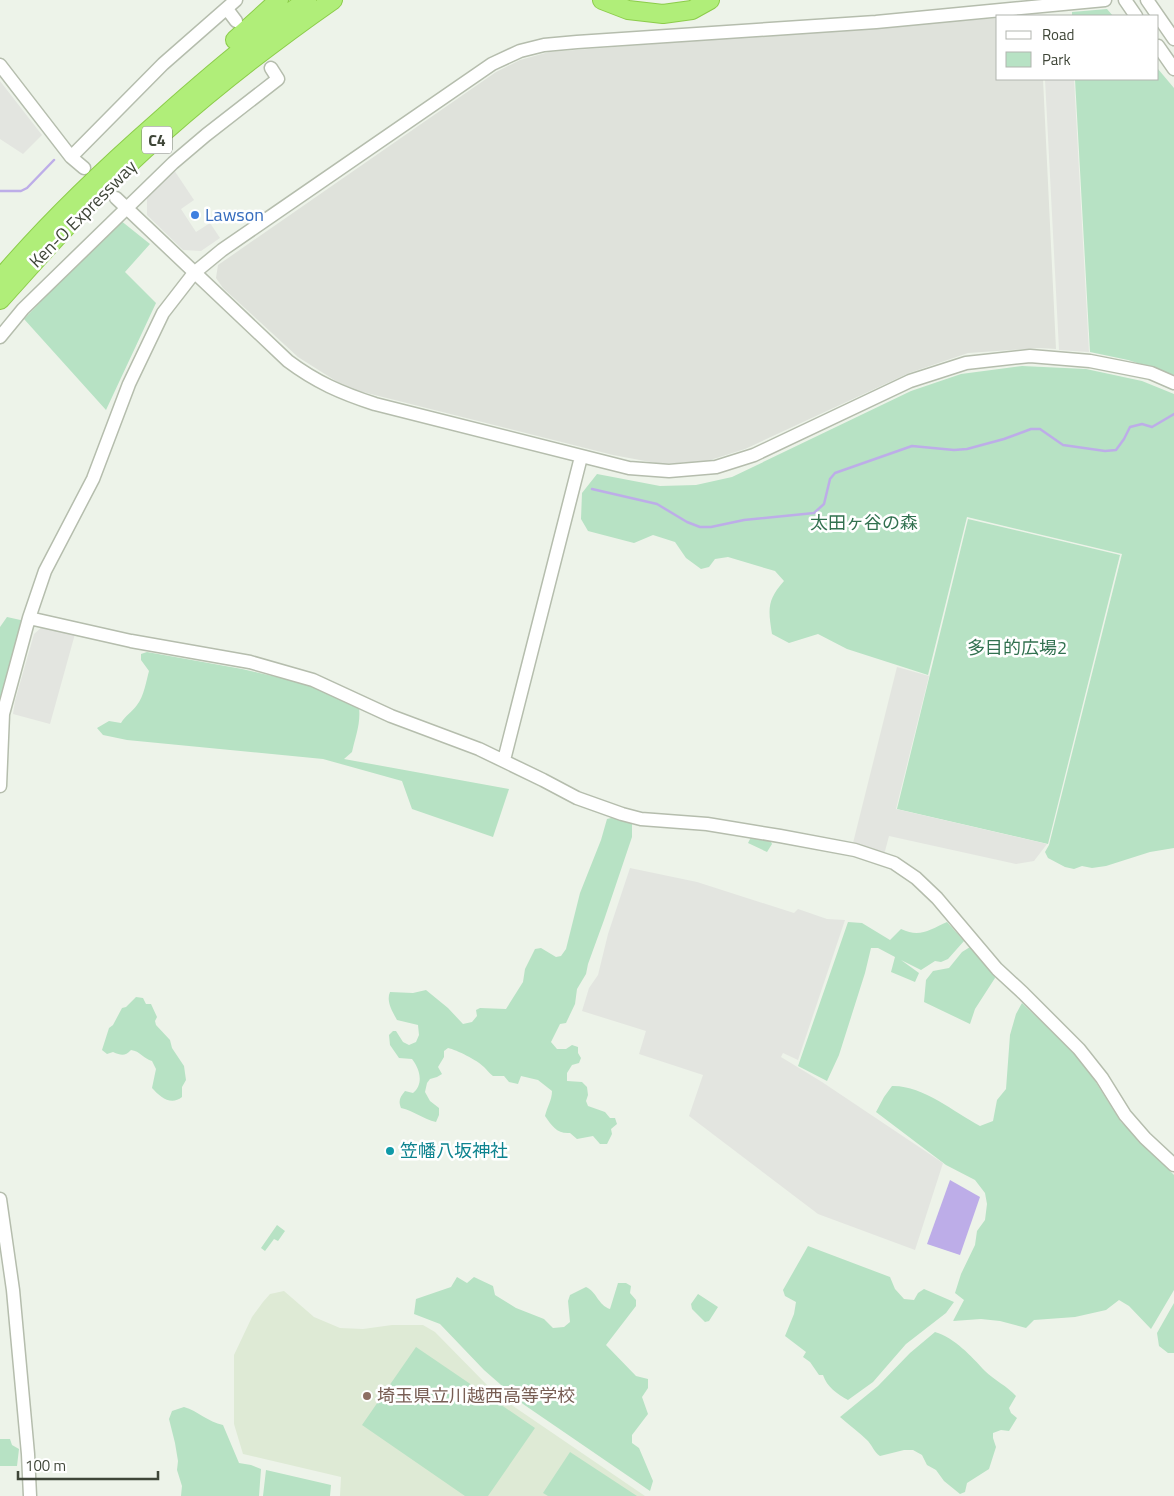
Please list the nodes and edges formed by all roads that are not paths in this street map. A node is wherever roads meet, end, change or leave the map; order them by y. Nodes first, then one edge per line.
1 (279, 0) edge
2 (333, 0) edge
3 (339, 0) edge
4 (602, 0) edge
5 (710, 0) edge
6 (1105, 0) edge
7 (1125, 0) edge
8 (1147, 0) edge
9 (231, 4) edge
10 (310, 7) edge
11 (1135, 15) edge
12 (1158, 15) edge
13 (1159, 17) edge
14 (236, 21) dead end
15 (1174, 38) edge
16 (1159, 47) edge
17 (0, 65) edge
18 (271, 68) dead end
19 (1174, 69) edge
20 (71, 156) junction
21 (84, 168) dead end
22 (105, 169) junction
23 (116, 198) dead end
24 (126, 207) junction
25 (194, 273) junction
26 (0, 278) edge
27 (0, 300) edge
28 (0, 337) edge
29 (1174, 383) edge
30 (581, 457) junction
31 (29, 618) junction
32 (504, 760) junction
33 (0, 786) edge
34 (1174, 1165) edge
35 (0, 1199) edge
36 (30, 1496) edge

1 - 22 highway
2 - 10 highway, Ken-O Expressway / C4
3 - 10 highway
4 - 5 highway
6 - 25 street
7 - 11 street
8 - 12 street
9 - 14 street
9 - 20 street
10 - 22 highway, Ken-O Expressway / C4
10 - 27 highway, Ken-O Expressway / C4
13 - 15 street
16 - 19 street
17 - 20 street
18 - 24 street
20 - 21 street
22 - 26 highway, Ken-O Expressway / C4
23 - 24 street
24 - 25 street
24 - 28 street
25 - 30 street
25 - 31 street
29 - 30 street
30 - 32 street
31 - 32 street
31 - 33 street
32 - 34 street
35 - 36 street

